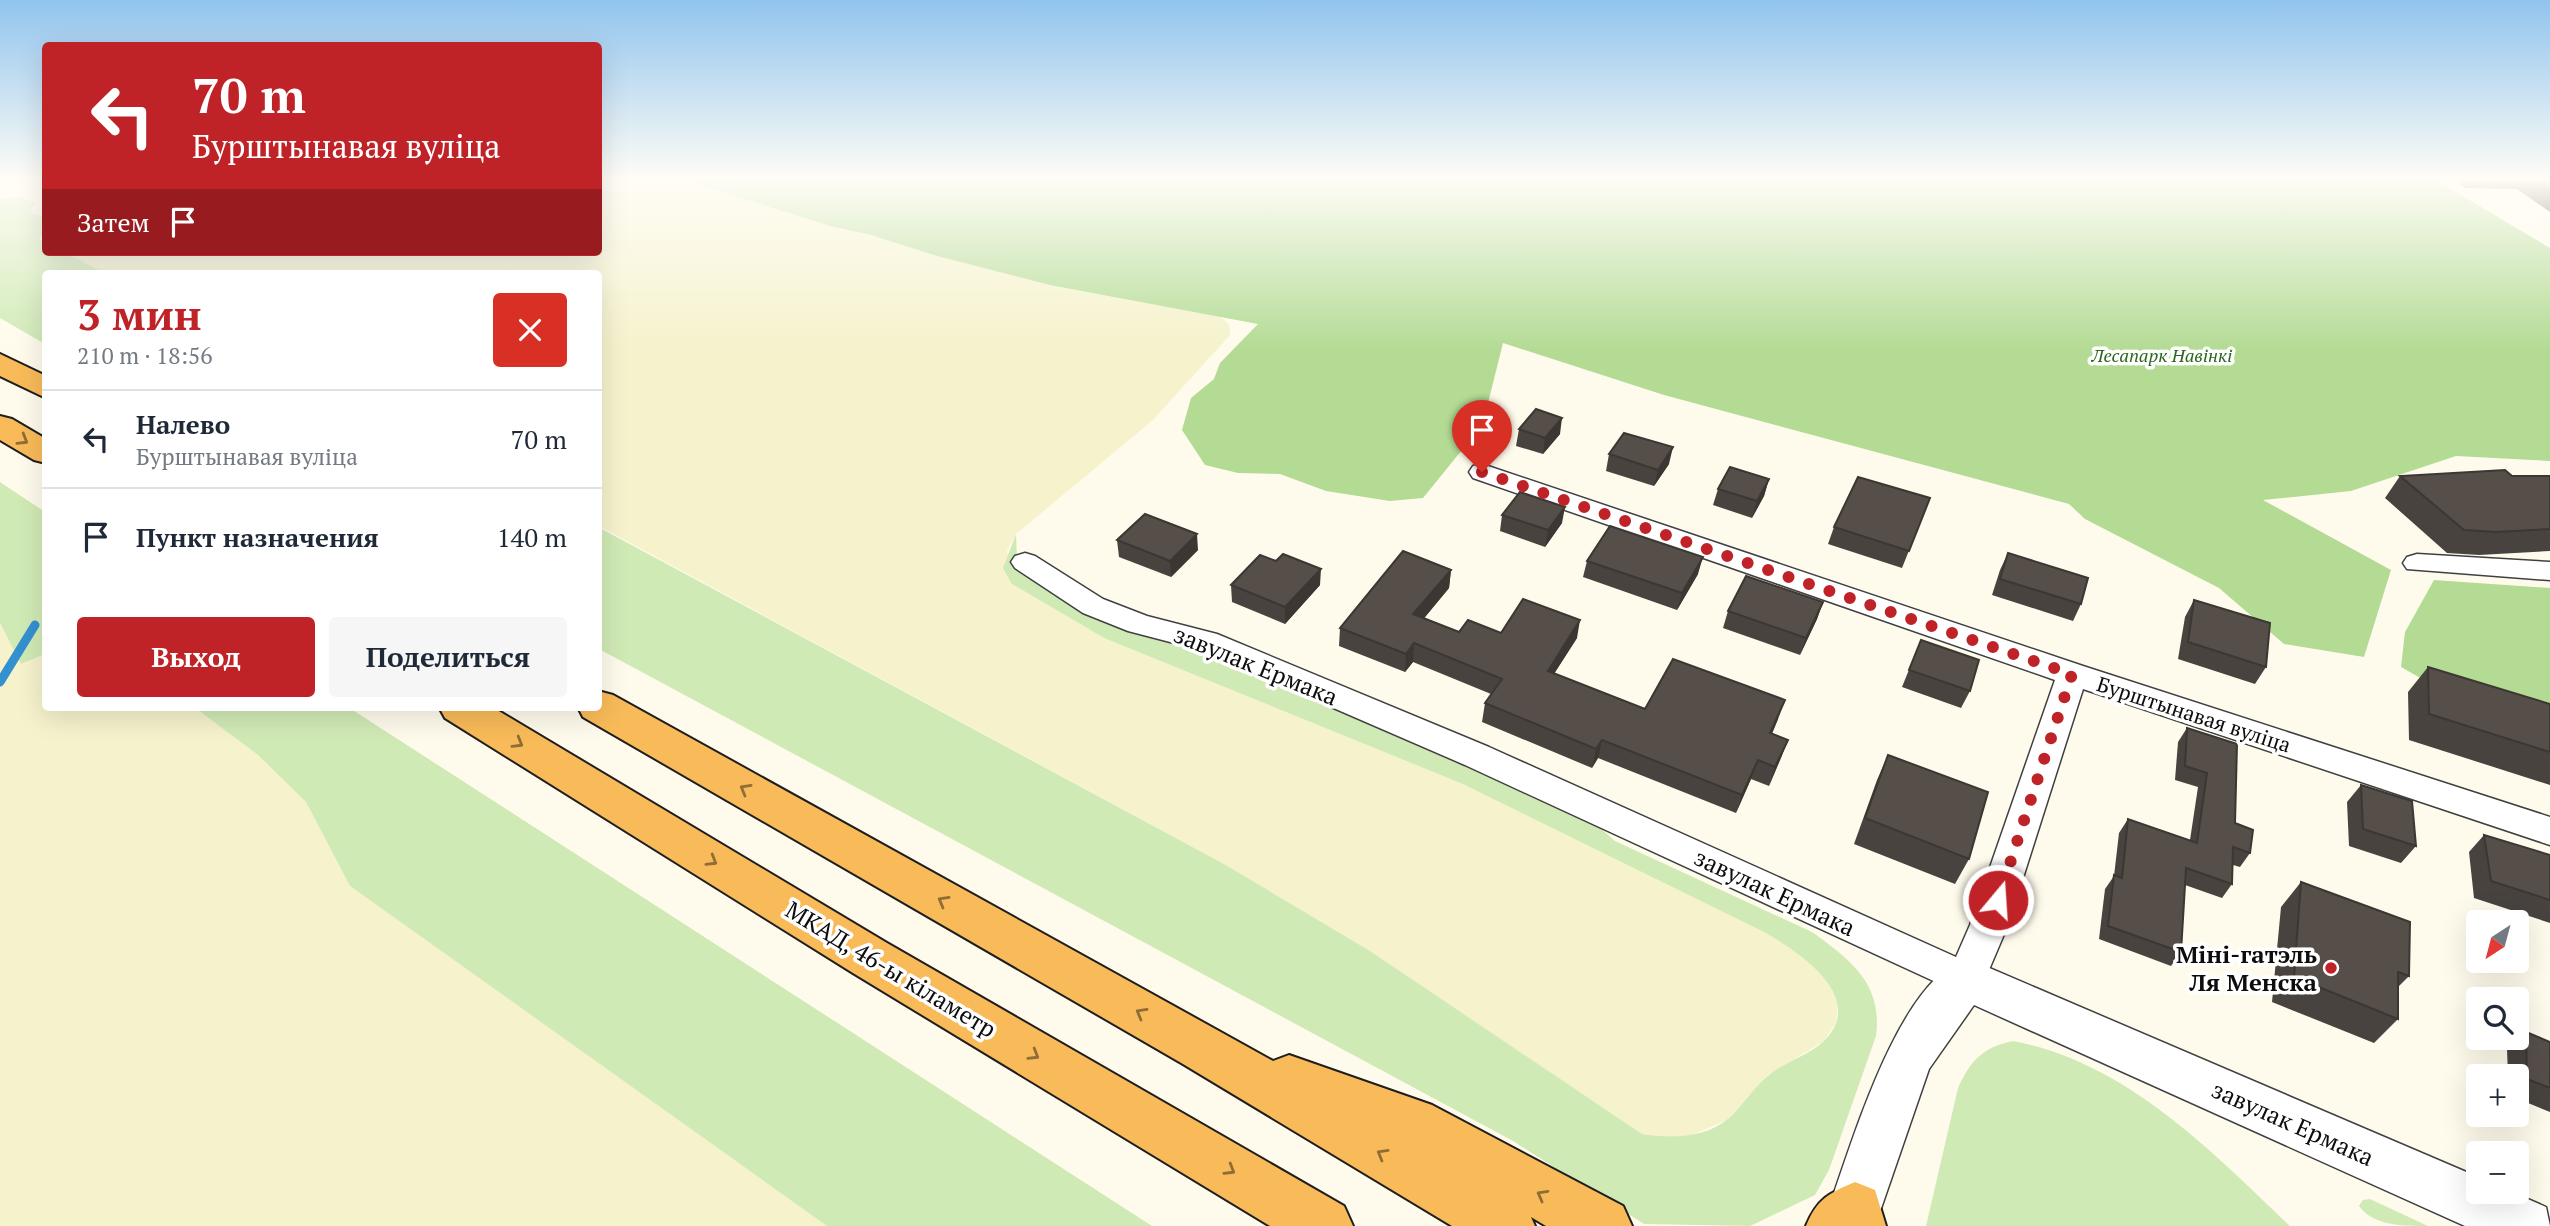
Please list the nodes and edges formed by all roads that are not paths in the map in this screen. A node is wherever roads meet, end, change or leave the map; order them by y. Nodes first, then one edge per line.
1 (0, 363) edge
2 (42, 387) edge
3 (0, 426) edge
4 (42, 451) edge
5 (1482, 472) dead end
6 (1025, 562) dead end
7 (2417, 563) dead end
8 (2550, 571) edge
9 (2072, 674) junction
10 (602, 708) edge
11 (467, 711) edge
12 (2550, 831) edge
13 (1966, 979) junction
14 (1200, 1047) junction
15 (1849, 1221) edge
16 (1324, 1226) edge
17 (1506, 1226) edge
18 (1603, 1226) edge
19 (2527, 1226) edge

1 - 2 highway
3 -> 4 highway
5 - 9 street, Бурштынавая вуліца
6 - 13 street, завулак Ермака
7 - 8 street
9 - 12 street, Бурштынавая вуліца
9 - 13 street
14 -> 10 highway
11 -> 16 highway, МКАД, 46-ы кіламетр
13 - 15 street
13 - 19 street, завулак Ермака
17 -> 14 highway
18 -> 14 highway

